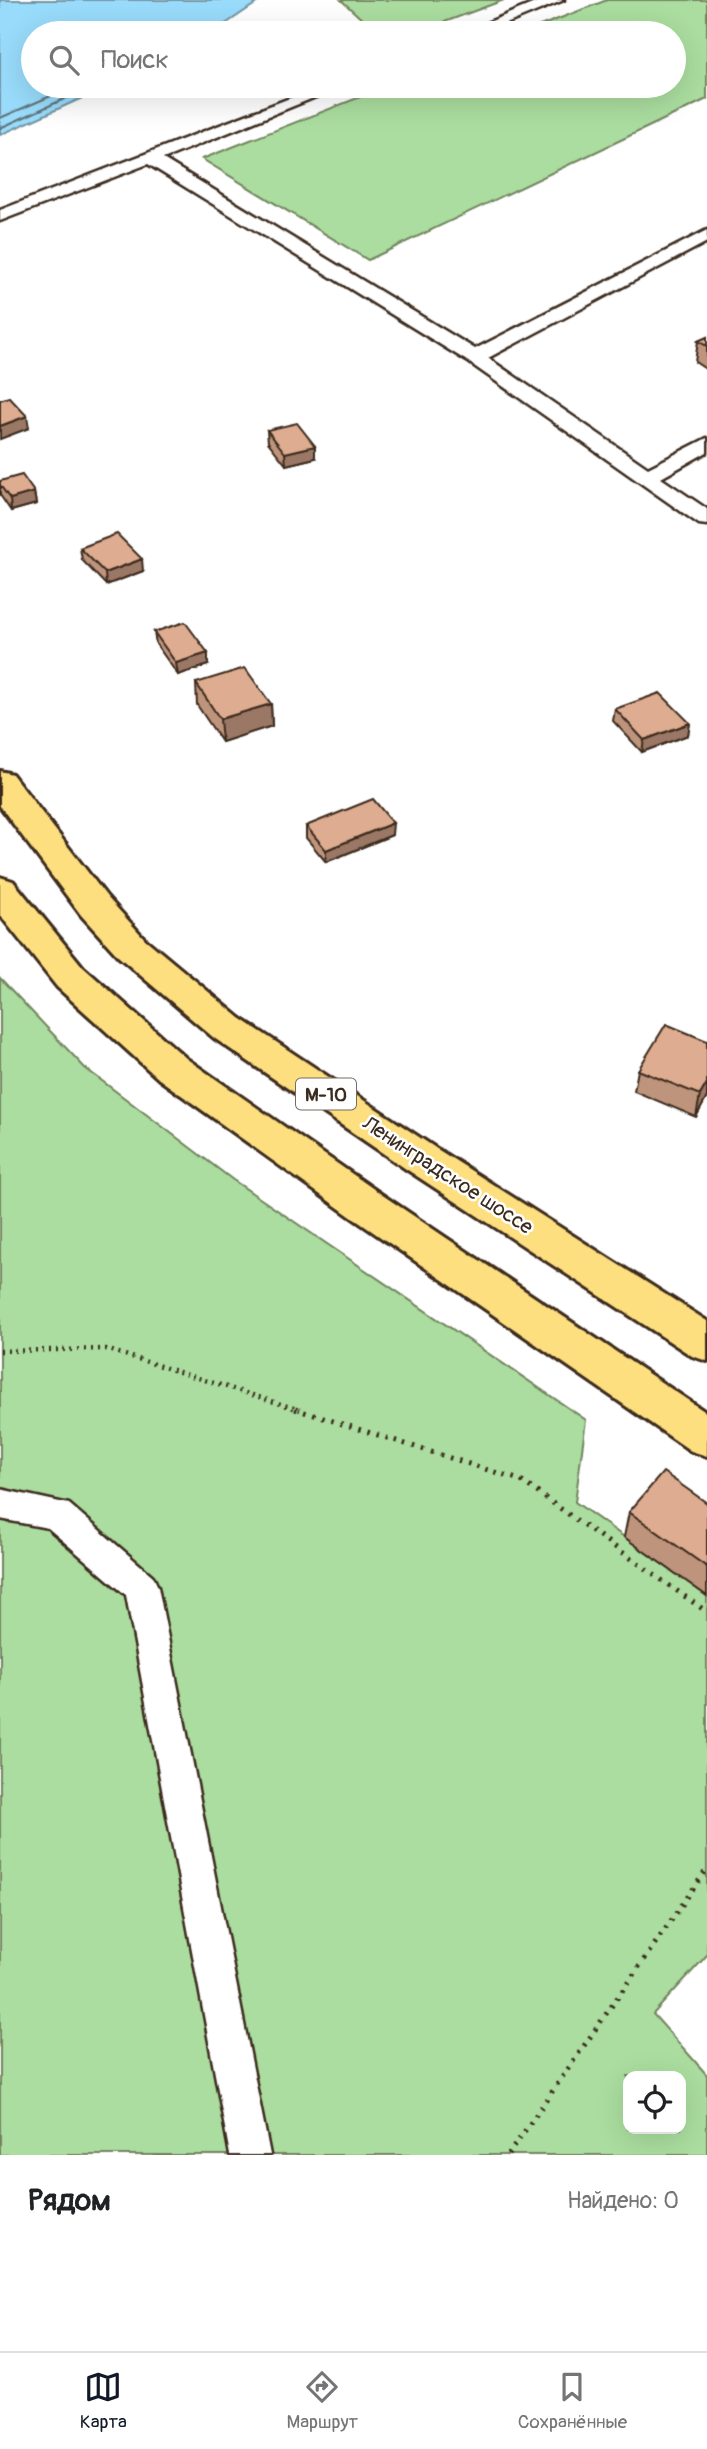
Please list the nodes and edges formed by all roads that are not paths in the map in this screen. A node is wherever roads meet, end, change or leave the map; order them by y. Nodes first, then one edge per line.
1 (556, 0) edge
2 (501, 21) edge
3 (304, 98) edge
4 (150, 158) junction
5 (0, 216) edge
6 (707, 235) edge
7 (474, 358) junction
8 (707, 444) edge
9 (647, 477) junction
10 (707, 519) edge
11 (0, 782) edge
12 (0, 890) edge
13 (707, 1343) edge
14 (707, 1437) edge
15 (0, 1504) edge
16 (250, 2155) edge

1 - 2 lane
3 - 4 lane
4 - 5 lane
4 - 7 lane
6 - 7 lane
7 - 9 lane
8 - 9 lane
9 - 10 lane
11 - 13 highway, Ленинградское шоссе / М-10
12 - 14 highway
15 - 16 lane

